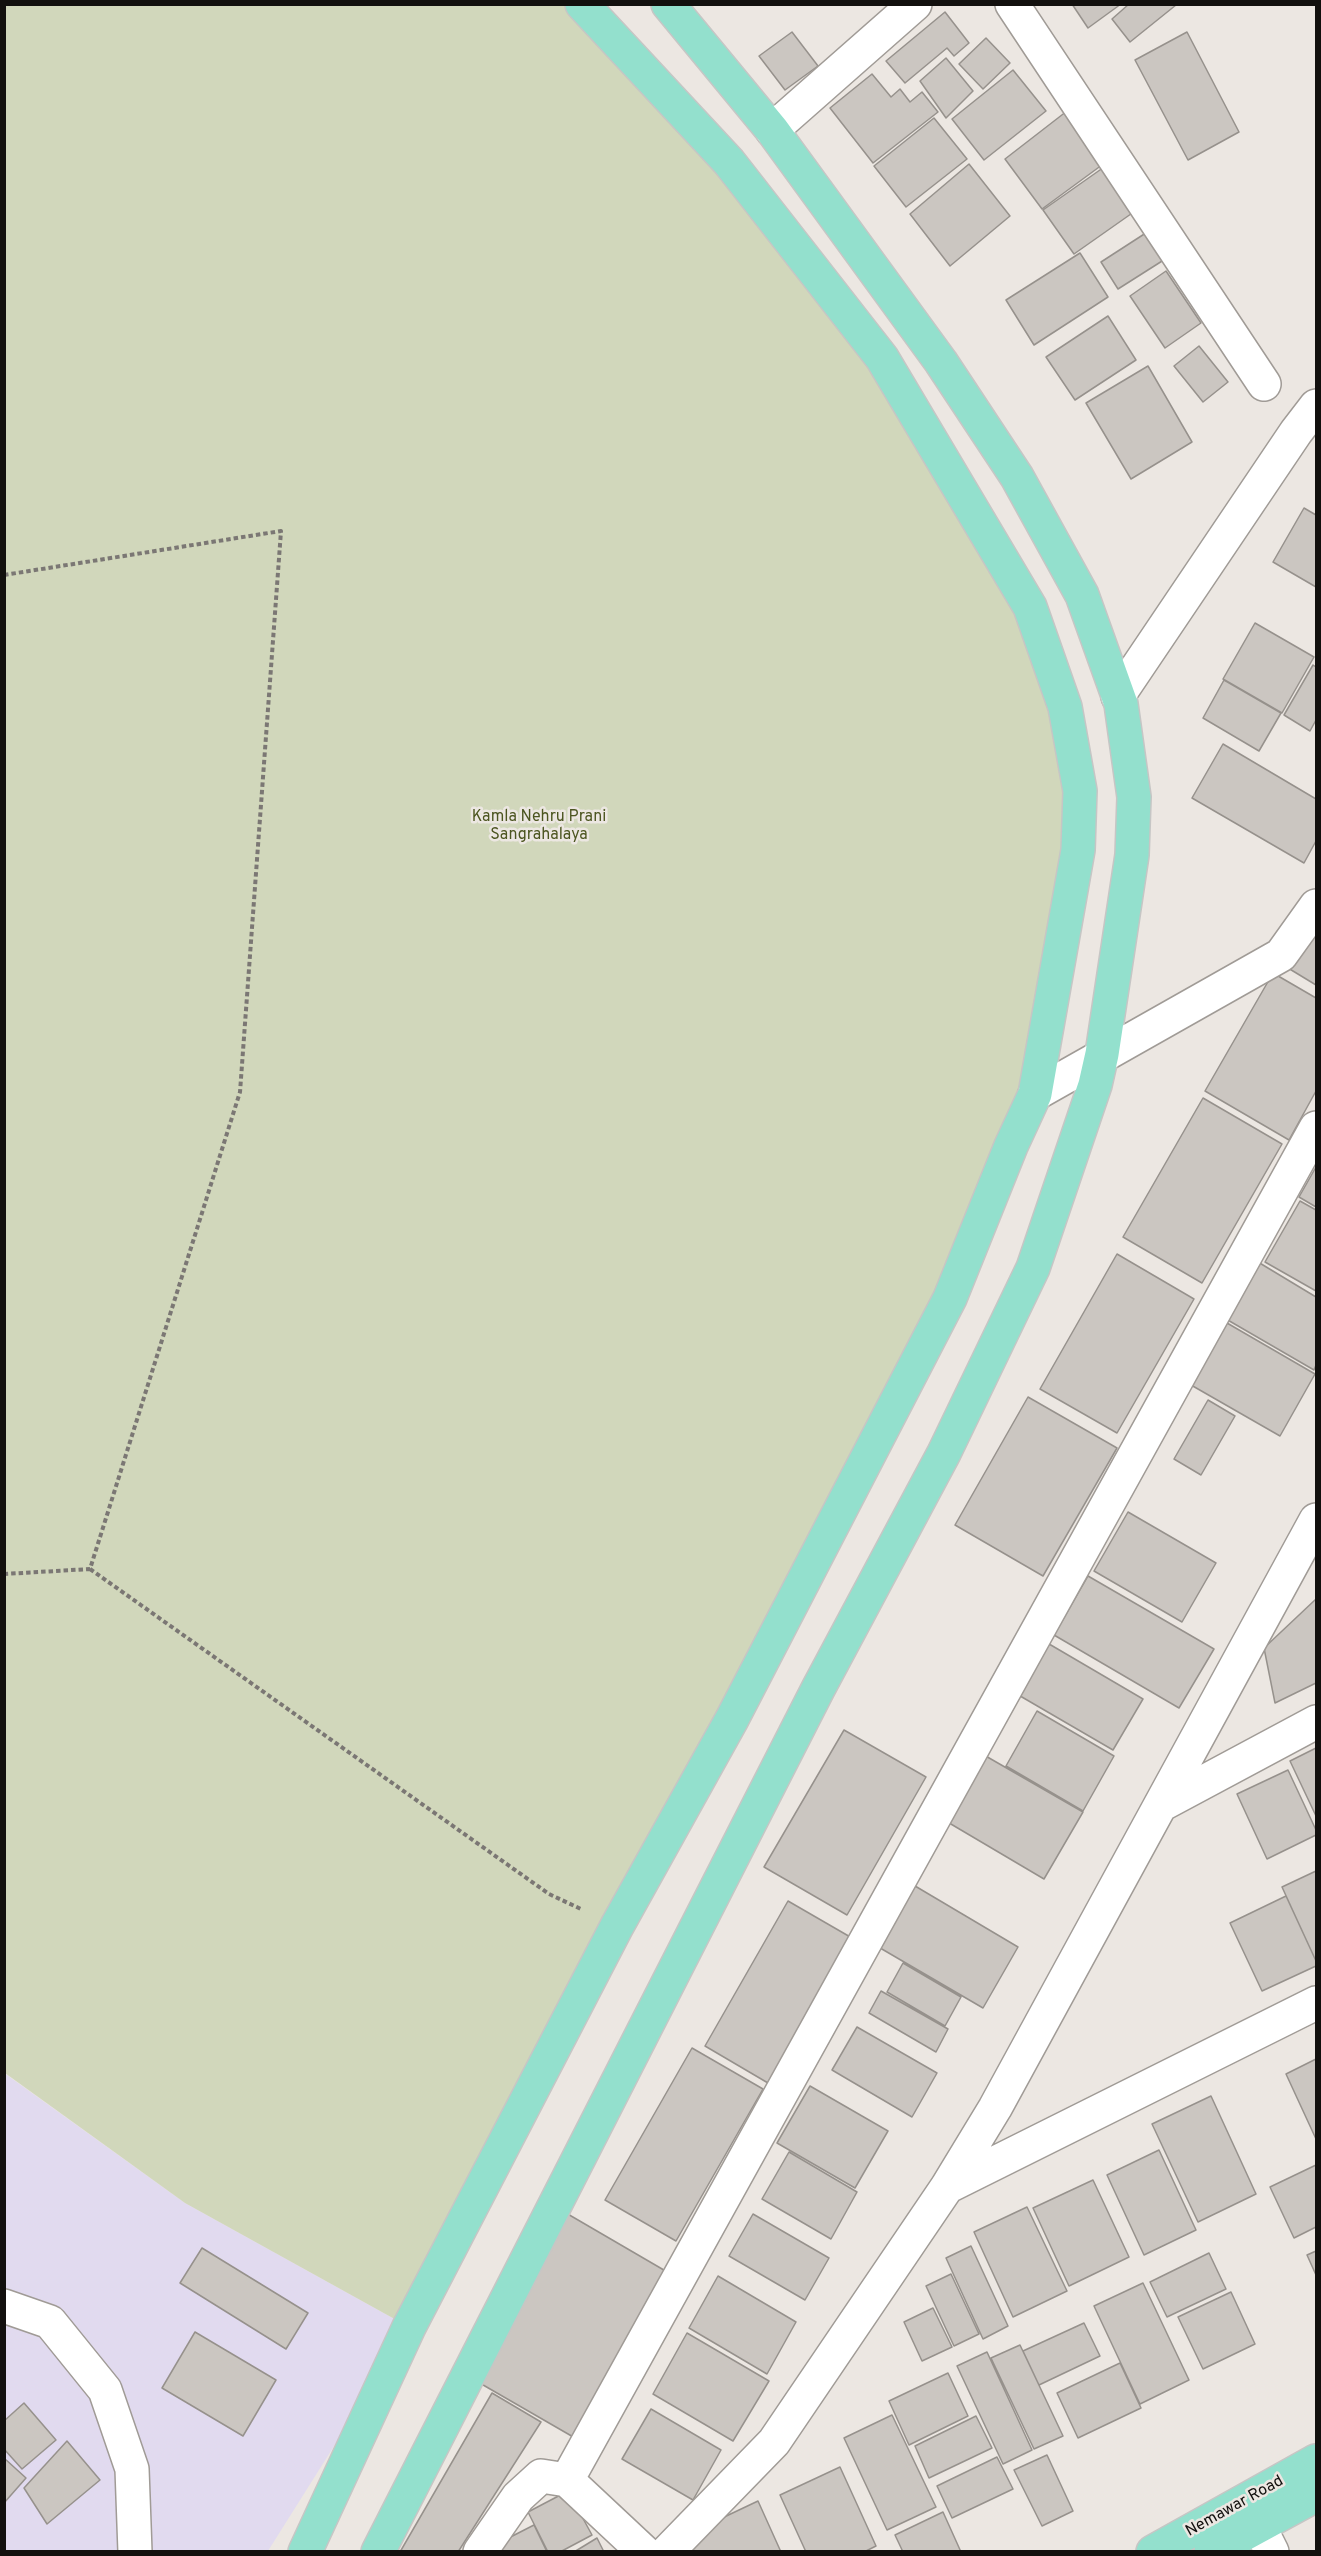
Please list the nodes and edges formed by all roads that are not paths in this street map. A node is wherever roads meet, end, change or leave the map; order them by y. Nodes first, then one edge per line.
1 (582, 4) edge
2 (668, 4) edge
3 (915, 4) edge
4 (1012, 4) edge
5 (772, 130) junction
6 (1264, 384) dead end
7 (1317, 406) edge
8 (1118, 696) junction
9 (1317, 906) edge
10 (1102, 1054) junction
11 (1035, 1094) junction
12 (1317, 1128) edge
13 (1317, 1520) edge
14 (1317, 1722) edge
15 (1161, 1805) junction
16 (1317, 2003) edge
17 (947, 2187) junction
18 (4, 2306) edge
19 (1317, 2461) edge
20 (567, 2480) junction
21 (1317, 2495) edge
22 (1266, 2539) edge
23 (135, 2552) edge
24 (305, 2552) edge
25 (378, 2552) edge
26 (480, 2552) edge
27 (644, 2552) edge
28 (667, 2552) edge
29 (1153, 2552) edge
30 (1211, 2552) edge

1 - 11 main road
2 - 5 main road
3 - 5 street
4 - 6 street
5 - 8 main road
7 - 8 street
8 - 10 main road
9 - 10 street
10 - 11 street
10 - 25 main road
11 - 24 main road
12 - 20 street
13 - 15 street
14 - 15 street
15 - 17 street
16 - 17 street
17 - 28 street
18 - 23 street
19 - 29 main road, Nemawar Road
20 - 26 street
20 - 27 street
21 - 22 main road
22 - 30 main road

